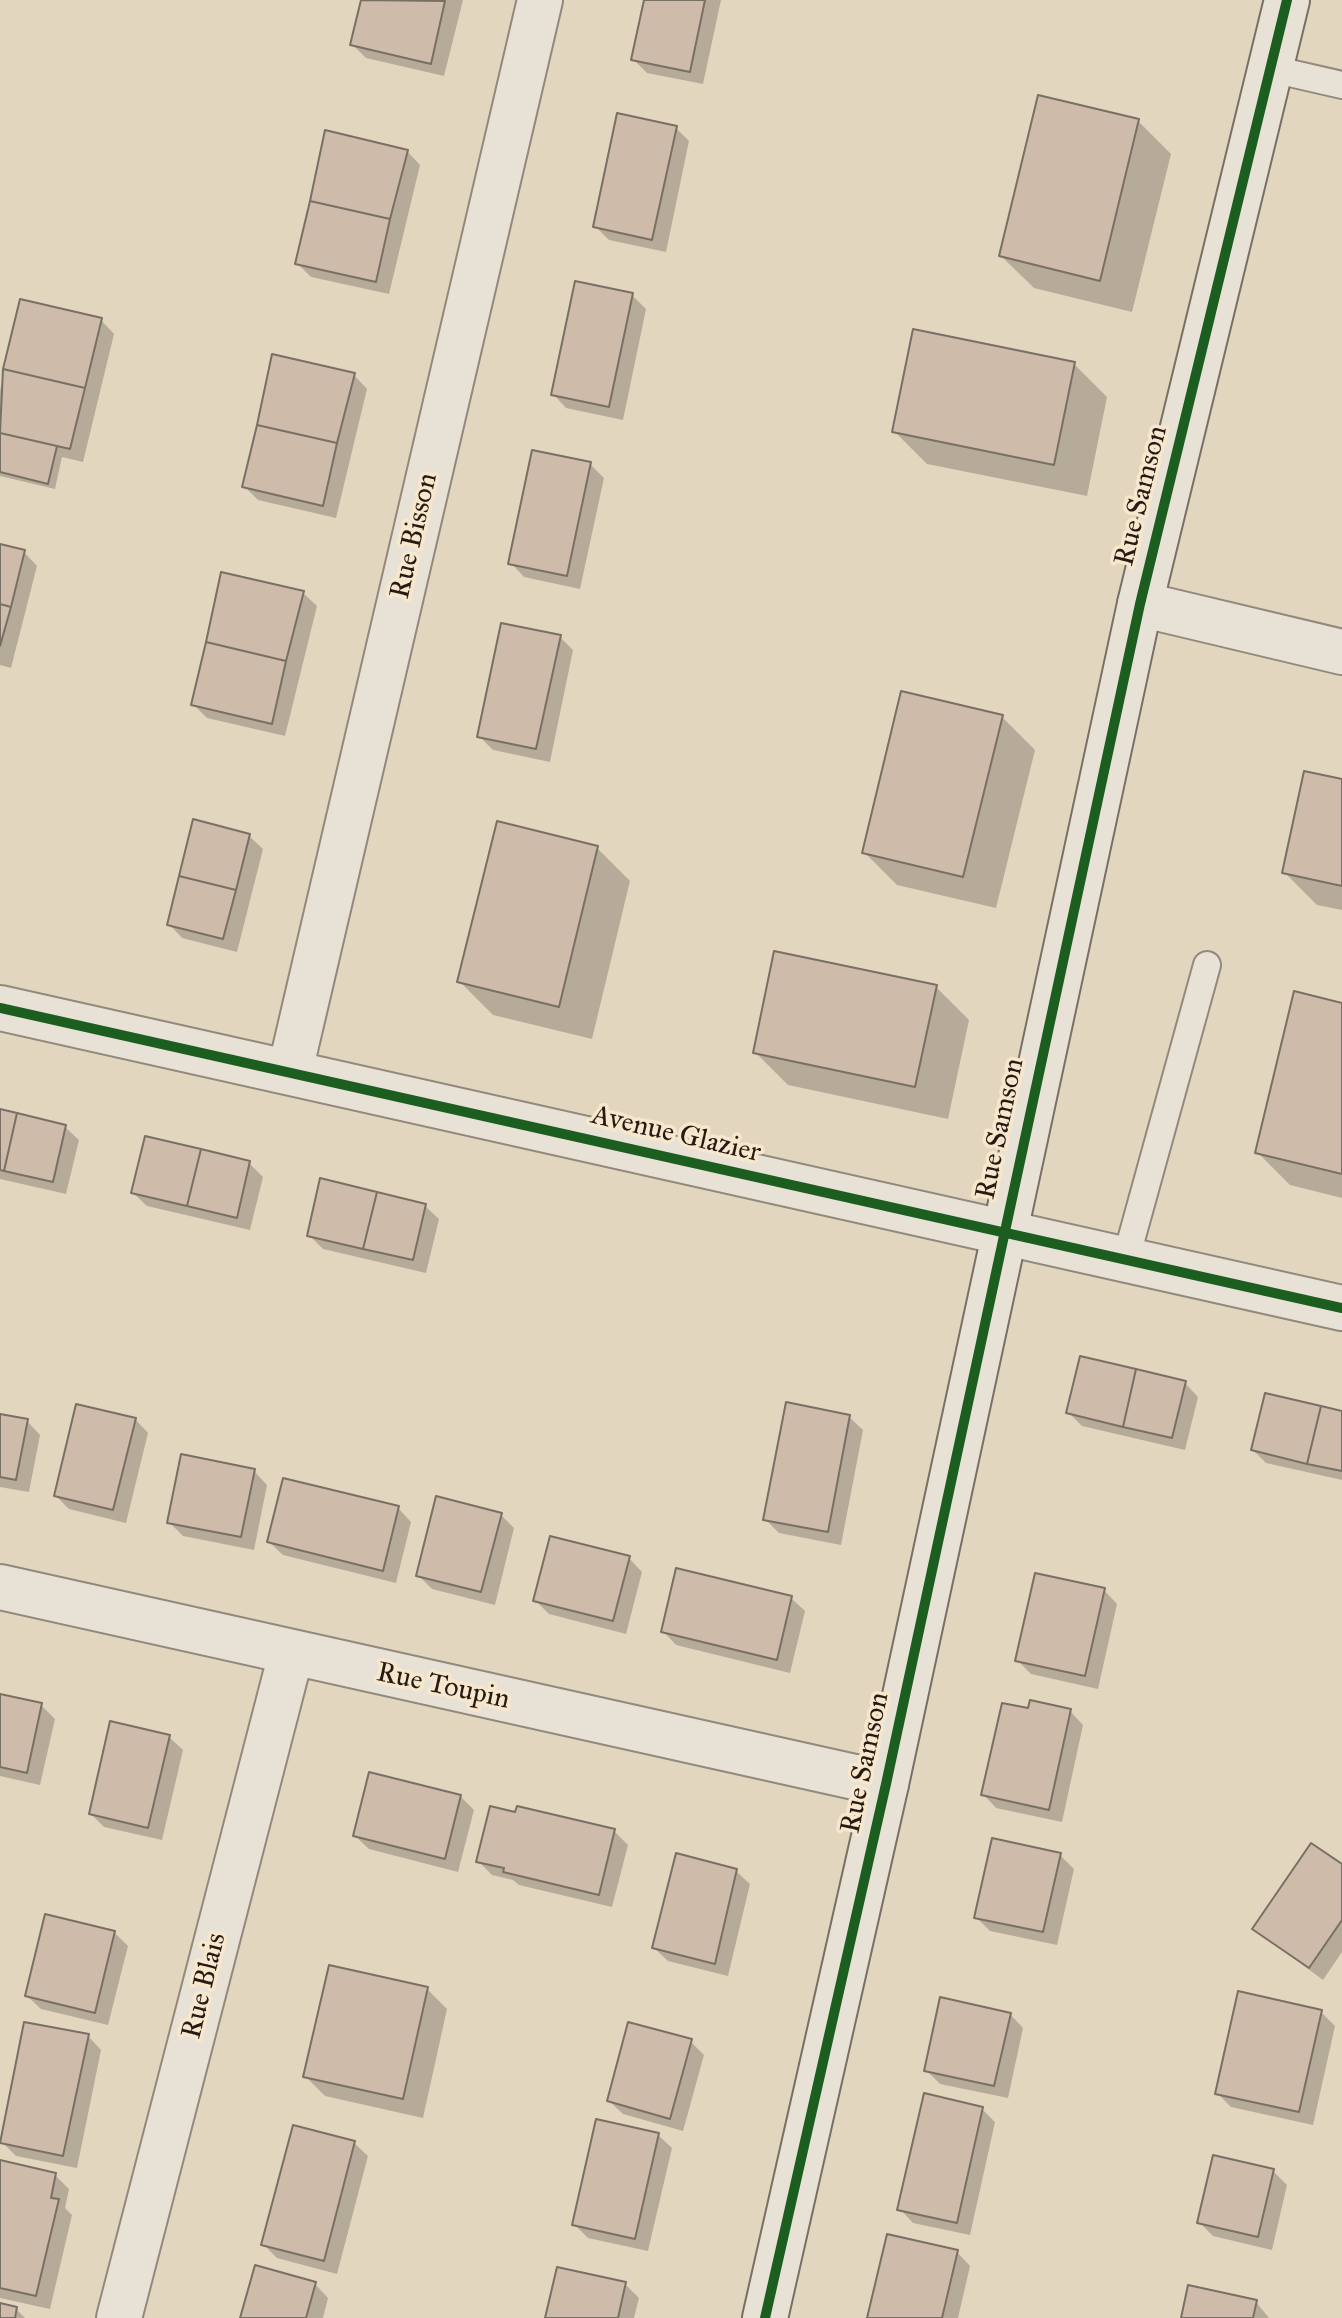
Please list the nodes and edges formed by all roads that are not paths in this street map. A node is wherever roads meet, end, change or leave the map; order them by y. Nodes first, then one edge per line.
1 (540, 0) edge
2 (1287, 0) edge
3 (1272, 69) junction
4 (1342, 85) edge
5 (1140, 604) junction
6 (1342, 652) edge
7 (1207, 965) dead end
8 (0, 1008) edge
9 (290, 1071) junction
10 (1003, 1235) junction
11 (1125, 1262) junction
12 (1342, 1308) edge
13 (0, 1587) edge
14 (291, 1654) junction
15 (886, 1784) junction
16 (119, 2318) edge
17 (765, 2318) edge

1 - 9 street, Rue Bisson
2 - 3 street, Rue Samson
3 - 4 lane
3 - 5 street, Rue Samson
5 - 6 street
5 - 10 street, Rue Samson
7 - 11 lane
8 - 9 street, Avenue Glazier
9 - 10 street, Avenue Glazier
10 - 11 street, Avenue Glazier
10 - 15 street, Rue Samson
11 - 12 street, Avenue Glazier
13 - 14 street, Rue Toupin
14 - 15 street, Rue Toupin
14 - 16 street, Rue Blais
15 - 17 street, Rue Samson

